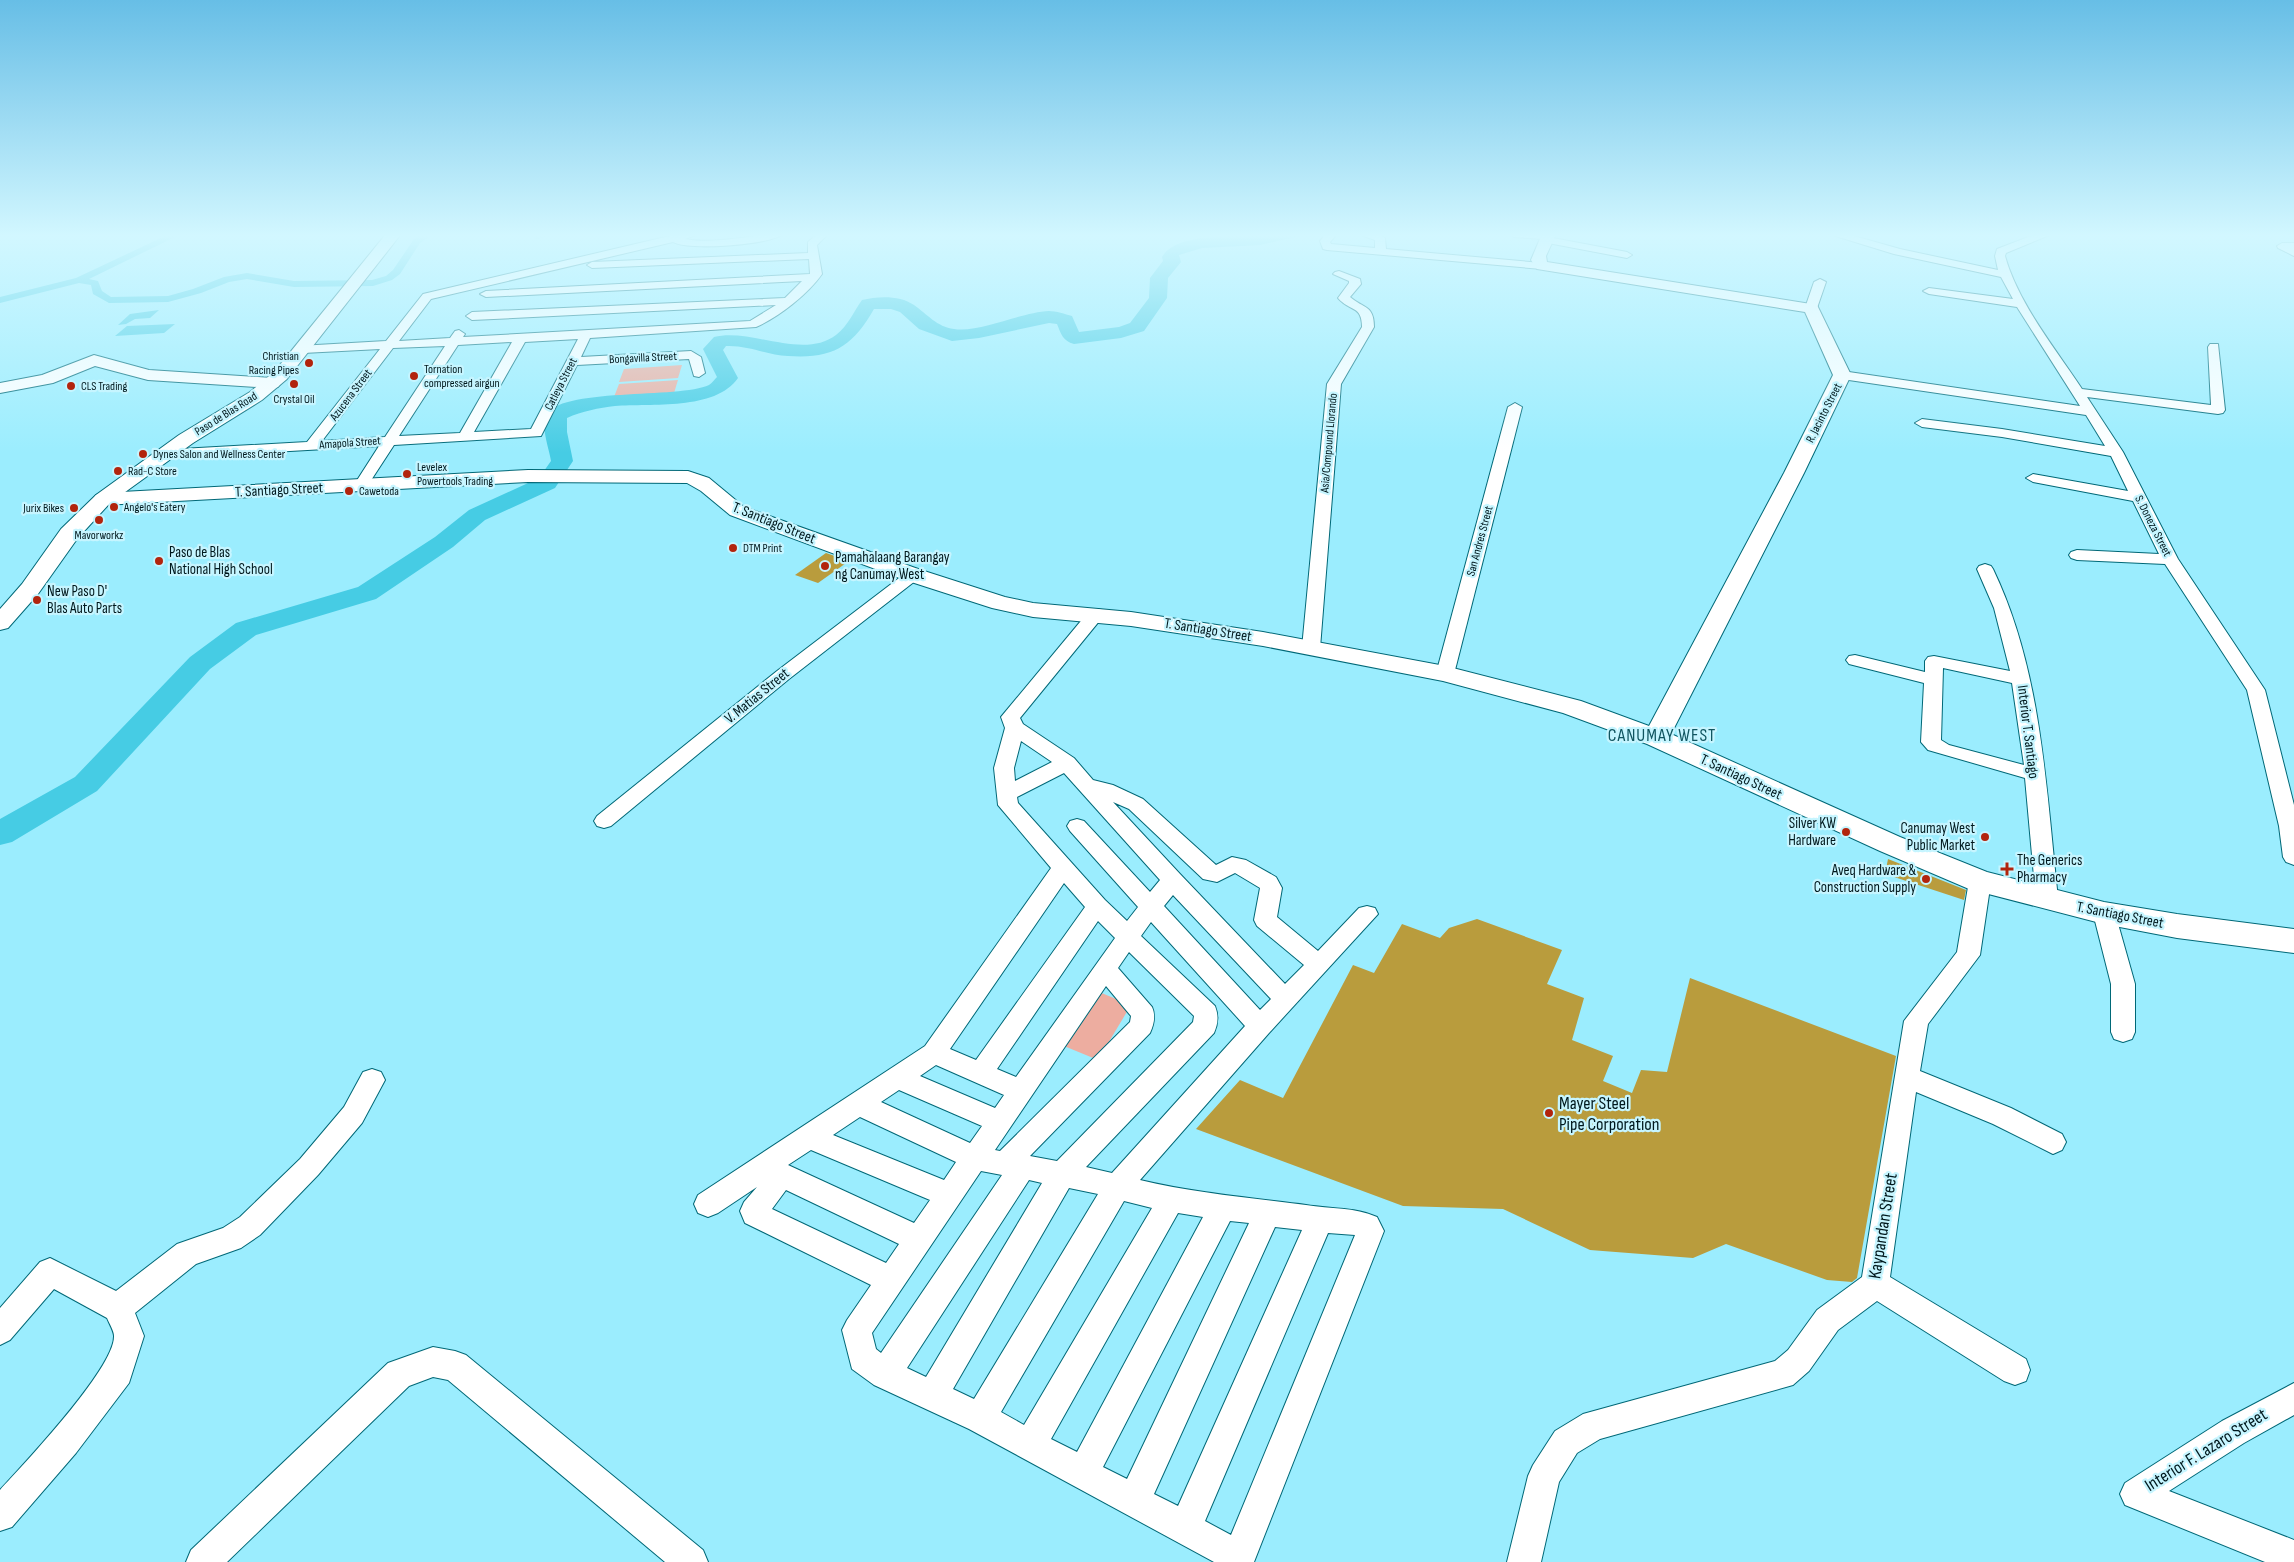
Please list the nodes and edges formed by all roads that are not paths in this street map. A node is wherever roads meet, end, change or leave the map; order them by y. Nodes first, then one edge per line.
1 (336, 307) edge
2 (419, 307) edge
3 (478, 307) edge
4 (664, 307) edge
5 (781, 307) edge
6 (1358, 307) edge
7 (1804, 307) edge
8 (2023, 307) edge
9 (1811, 308) joint
10 (472, 316) junction
11 (586, 335) junction
12 (521, 338) junction
13 (454, 342) junction
14 (389, 345) junction
15 (2214, 347) dead end
16 (303, 349) junction
17 (573, 361) junction
18 (699, 373) dead end
19 (1842, 375) junction
20 (272, 383) junction
21 (0, 388) edge
22 (2078, 392) junction
23 (1515, 407) dead end
24 (2090, 412) junction
25 (1922, 423) dead end
26 (536, 433) joint
27 (465, 436) junction
28 (390, 440) junction
29 (312, 445) junction
30 (2116, 452) junction
31 (164, 454) junction
32 (2033, 478) dead end
33 (361, 485) junction
34 (2138, 497) junction
35 (103, 499) junction
36 (2077, 555) dead end
37 (2170, 559) junction
38 (1985, 570) dead end
39 (913, 575) junction
40 (1096, 614) junction
41 (0, 623) edge
42 (1311, 648) junction
43 (1855, 660) dead end
44 (1445, 674) junction
45 (1932, 679) junction
46 (2021, 679) junction
47 (1015, 728) junction
48 (1656, 738) junction
49 (1067, 763) junction
50 (2034, 774) junction
51 (1084, 784) junction
52 (1007, 794) junction
53 (604, 822) dead end
54 (1078, 826) dead end
55 (2294, 858) edge
56 (1063, 867) junction
57 (1172, 880) junction
58 (1980, 881) junction
59 (2047, 899) junction
60 (1098, 906) junction
61 (1150, 906) junction
62 (2104, 913) junction
63 (1367, 914) dead end
64 (1129, 935) junction
65 (2294, 941) edge
66 (1319, 965) junction
67 (1105, 968) junction
68 (1286, 999) junction
69 (1260, 1026) junction
70 (2123, 1032) dead end
71 (934, 1053) junction
72 (981, 1073) junction
73 (1906, 1077) junction
74 (899, 1078) junction
75 (372, 1080) dead end
76 (1021, 1090) junction
77 (859, 1104) junction
78 (998, 1122) junction
79 (809, 1137) junction
80 (2053, 1142) dead end
81 (974, 1158) junction
82 (1014, 1165) junction
83 (773, 1171) junction
84 (1062, 1174) junction
85 (1117, 1187) junction
86 (948, 1195) junction
87 (1171, 1200) junction
88 (708, 1204) dead end
89 (1223, 1207) junction
90 (1268, 1212) junction
91 (1320, 1220) junction
92 (919, 1239) junction
93 (892, 1280) junction
94 (1875, 1284) junction
95 (118, 1308) junction
96 (0, 1330) edge
97 (2015, 1370) dead end
98 (885, 1374) junction
99 (932, 1396) junction
100 (2294, 1398) edge
101 (980, 1418) junction
102 (1030, 1445) junction
103 (1083, 1473) junction
104 (1134, 1501) junction
105 (0, 1515) edge
106 (1185, 1528) junction
107 (2294, 1558) edge
108 (203, 1562) edge
109 (691, 1562) edge
110 (1524, 1562) edge

1 - 16 main road, Paso de Blas Road
2 - 14 street, Azucena Street
3 - 10 street
4 - 10 street
5 - 11 street
6 - 42 street, Asia/Compound Llorando
7 - 9 main road
8 - 22 street, S. Doneza Street
9 - 19 main road, R. Jacinto Street
10 - 13 street
11 - 12 street
11 - 17 street, Catleya Street
12 - 13 street
12 - 27 street
13 - 14 street
13 - 28 street
14 - 16 street
14 - 29 street, Azucena Street
15 - 22 street
16 - 20 main road, Paso de Blas Road
17 - 18 street, Bongavilla Street
17 - 26 street, Catleya Street
19 - 24 street
19 - 48 main road, R. Jacinto Street
20 - 21 main road
20 - 31 main road, Paso de Blas Road
22 - 24 street, S. Doneza Street
23 - 44 street, San Andres Street
24 - 30 street, S. Doneza Street
25 - 30 street
26 - 27 street, Amapola Street
27 - 28 street, Amapola Street
28 - 29 street, Amapola Street
28 - 33 street
29 - 31 street, Amapola Street
30 - 34 street, S. Doneza Street
31 - 35 main road, Paso de Blas Road
32 - 34 street
33 - 35 main road, T. Santiago Street
33 - 39 main road, T. Santiago Street
34 - 37 street, S. Doneza Street
35 - 41 main road, Paso de Blas Road
36 - 37 street
37 - 55 street, S. Doneza Street
38 - 46 street, Interior T. Santiago
39 - 40 main road, T. Santiago Street
39 - 53 street, V. Matias Street
40 - 42 main road, T. Santiago Street
40 - 47 street
42 - 44 main road, T. Santiago Street
43 - 45 street
44 - 48 main road, T. Santiago Street
45 - 46 street
45 - 50 street
46 - 50 street, Interior T. Santiago
47 - 49 street
47 - 52 street
48 - 58 main road, T. Santiago Street
49 - 51 street
49 - 52 street
50 - 59 street, Interior T. Santiago
51 - 57 street
51 - 66 street
52 - 56 street
54 - 61 street
56 - 60 street
56 - 71 street
57 - 61 street
57 - 68 street
58 - 59 main road, T. Santiago Street
58 - 73 street, Kaypandan Street
59 - 62 main road, T. Santiago Street
60 - 64 street
60 - 72 street
61 - 64 street
61 - 69 street
62 - 65 main road, T. Santiago Street
62 - 70 street
63 - 66 street
64 - 67 street
64 - 84 street
66 - 68 street
67 - 76 street
67 - 82 street
68 - 69 street
69 - 85 street
71 - 72 street
71 - 74 street
72 - 76 street
73 - 80 street
73 - 94 street, Kaypandan Street
74 - 77 street
74 - 78 street
75 - 95 street
76 - 78 street
77 - 79 street
77 - 81 street
78 - 81 street
79 - 83 street
79 - 86 street
81 - 82 street
81 - 86 street
82 - 84 street
82 - 98 street
83 - 88 street
83 - 92 street
83 - 93 street
84 - 85 street
84 - 99 street
85 - 87 street
85 - 101 street
86 - 92 street
87 - 89 street
87 - 102 street
89 - 90 street
89 - 103 street
90 - 91 street
90 - 104 street
91 - 106 street
91 - 106 street
92 - 93 street
93 - 98 street
94 - 97 street
94 - 110 street, Kaypandan Street
95 - 96 street
95 - 105 street
98 - 99 street
99 - 101 street
100 - 107 street, Interior F. Lazaro Street
101 - 102 street
102 - 103 street
103 - 104 street
104 - 106 street
108 - 109 street

